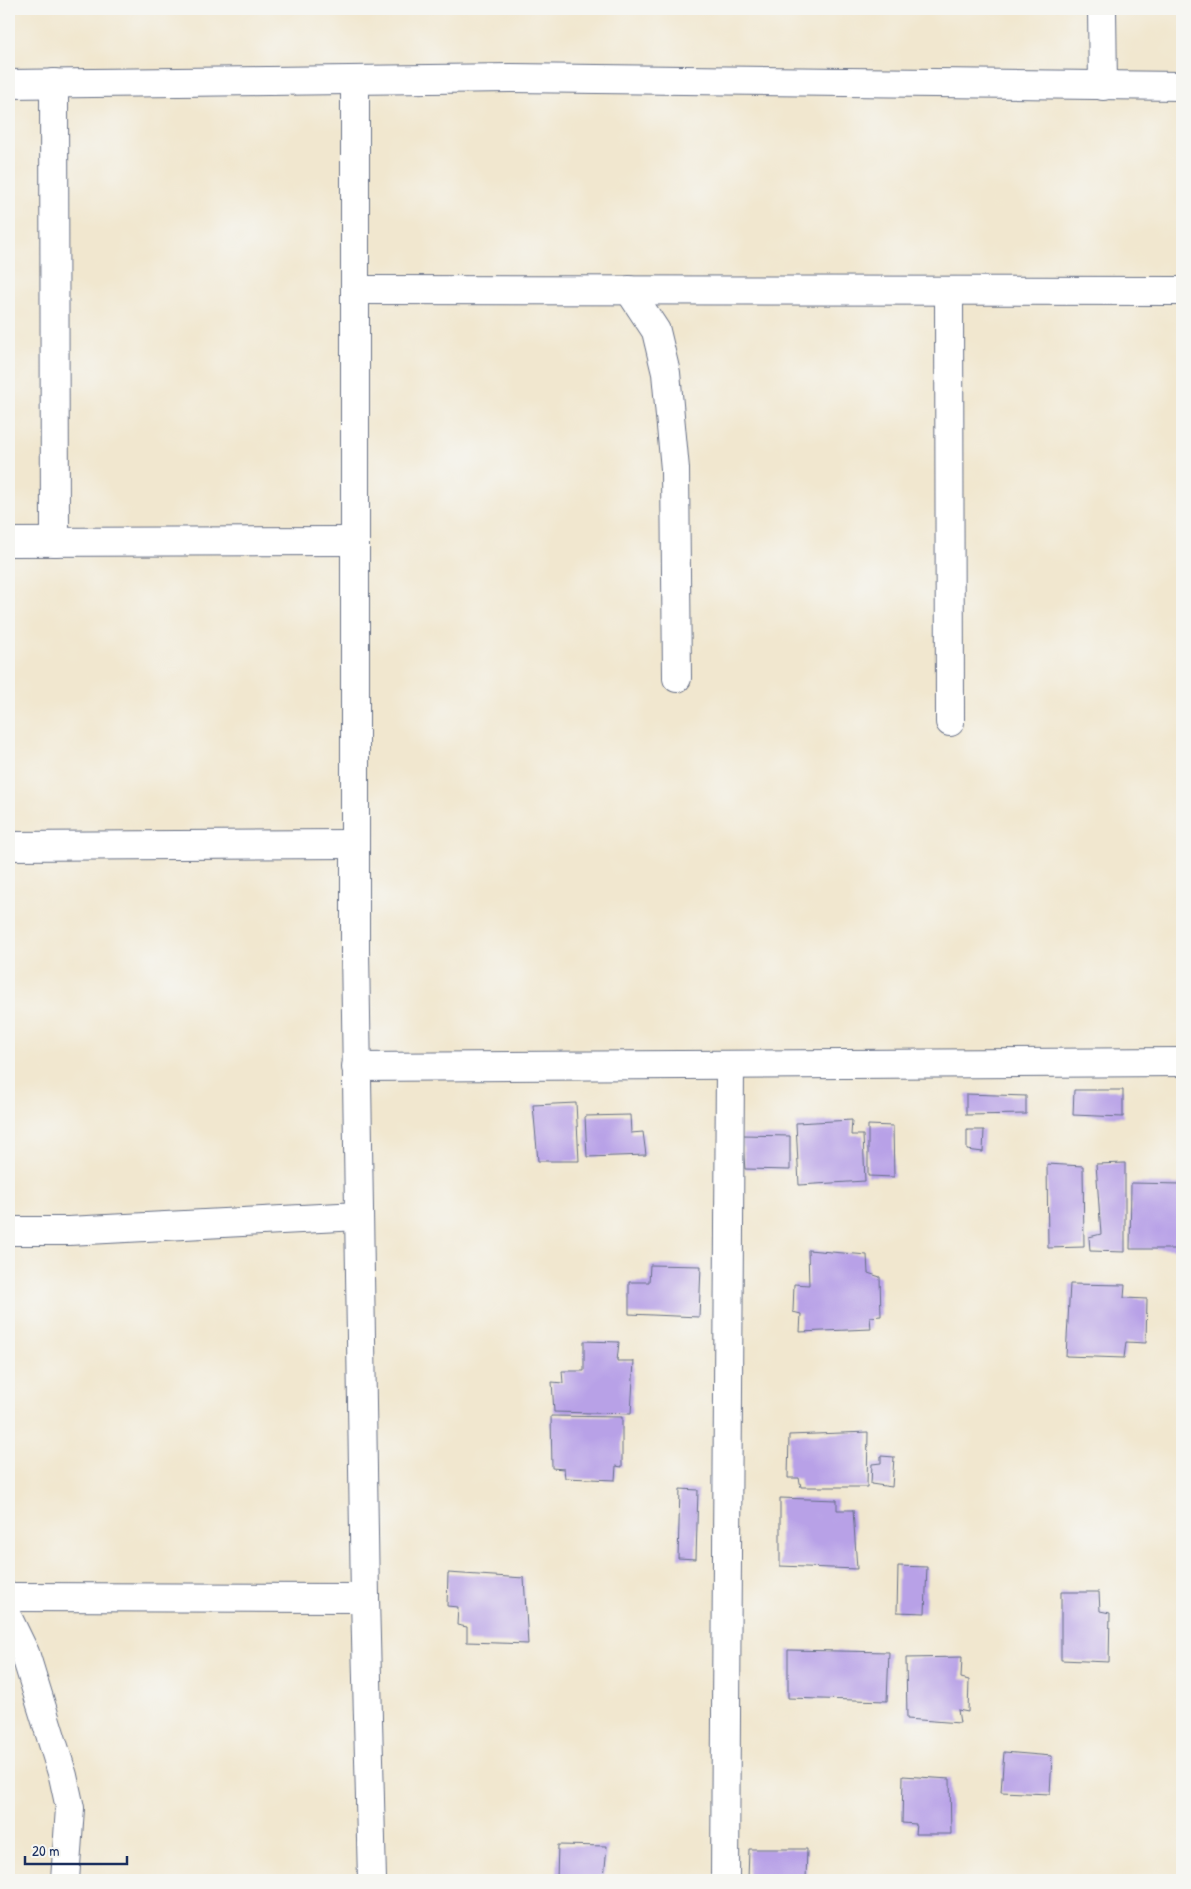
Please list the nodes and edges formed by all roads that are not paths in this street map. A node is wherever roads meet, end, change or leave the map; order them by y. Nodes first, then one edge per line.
1 (1102, 9) edge
2 (355, 80) junction
3 (54, 83) junction
4 (9, 84) edge
5 (1103, 86) junction
6 (1182, 86) edge
7 (354, 290) junction
8 (630, 290) junction
9 (949, 291) junction
10 (1182, 291) edge
11 (355, 541) junction
12 (9, 542) edge
13 (55, 542) junction
14 (677, 678) dead end
15 (950, 722) dead end
16 (355, 844) junction
17 (9, 846) edge
18 (1182, 1062) edge
19 (730, 1065) junction
20 (356, 1067) junction
21 (359, 1216) junction
22 (9, 1232) edge
23 (9, 1597) edge
24 (365, 1598) junction
25 (9, 1620) edge
26 (65, 1880) edge
27 (372, 1880) edge
28 (725, 1880) edge

1 - 5 street
2 - 3 street
2 - 5 street
2 - 7 street
3 - 4 street
3 - 13 street
5 - 6 street
7 - 8 street
7 - 11 street
8 - 9 street
8 - 14 street
9 - 10 street
9 - 15 street
11 - 13 street
11 - 16 street
12 - 13 street
16 - 17 street
16 - 20 street
18 - 19 street
19 - 20 street
19 - 28 street
20 - 21 street
21 - 22 street
21 - 24 street
23 - 24 street
24 - 27 street
25 - 26 street

